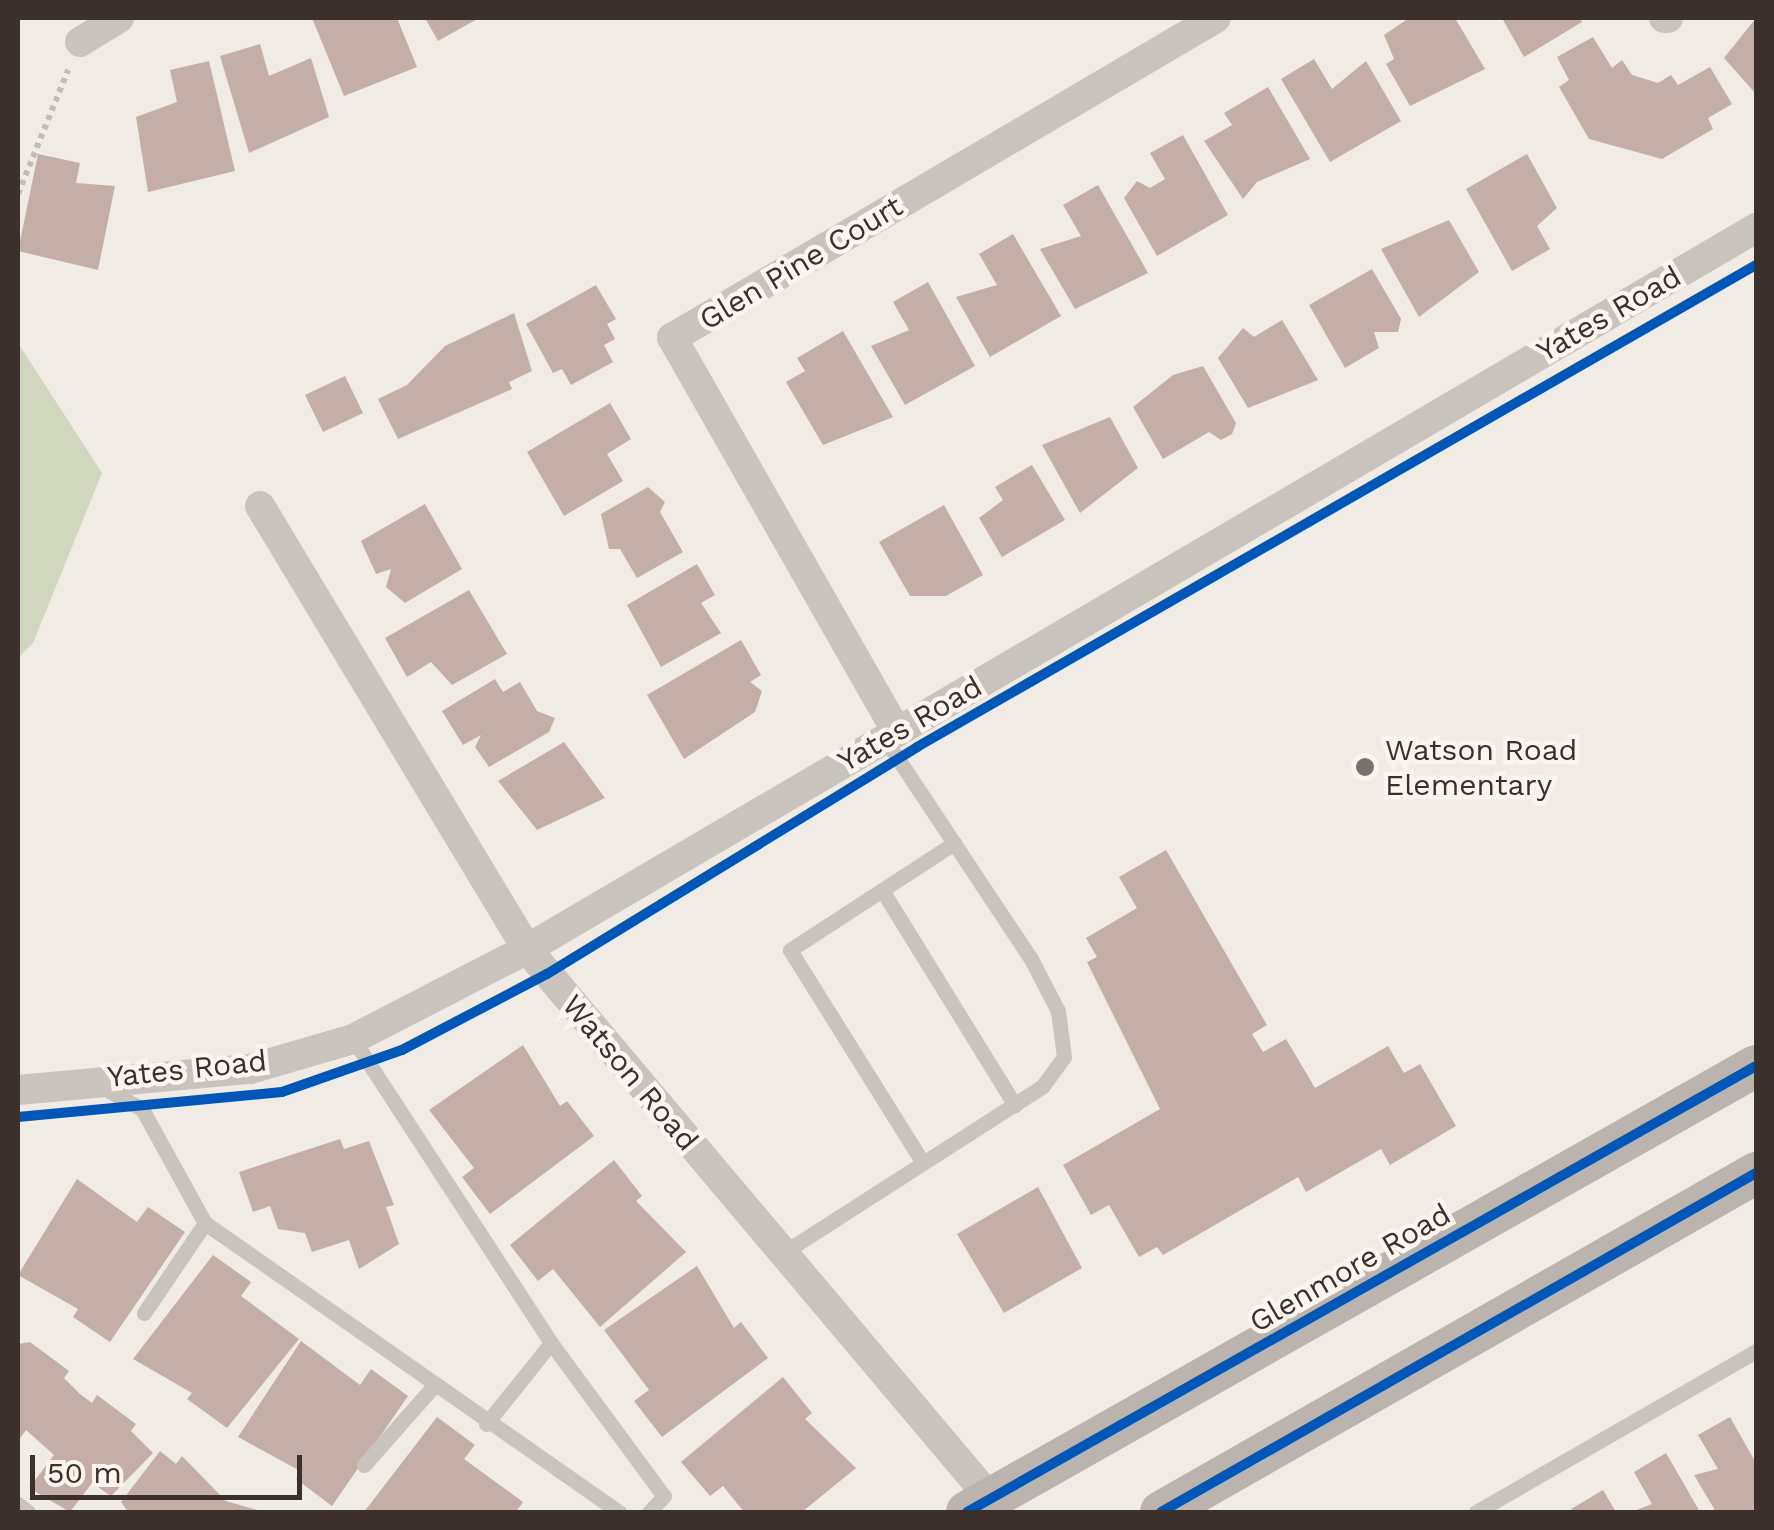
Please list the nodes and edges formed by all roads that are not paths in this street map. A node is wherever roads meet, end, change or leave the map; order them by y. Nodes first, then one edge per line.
1 (120, 18) edge
2 (1216, 18) edge
3 (80, 42) road end
4 (1756, 228) edge
5 (260, 506) dead end
6 (891, 736) junction
7 (954, 843) junction
8 (882, 890) junction
9 (527, 949) junction
10 (353, 1039) junction
11 (1756, 1066) edge
12 (88, 1080) junction
13 (18, 1090) edge
14 (1015, 1104) junction
15 (923, 1163) junction
16 (1756, 1173) edge
17 (205, 1224) junction
18 (783, 1253) junction
19 (144, 1313) dead end
20 (552, 1343) junction
21 (1756, 1351) edge
22 (431, 1389) junction
23 (486, 1424) junction
24 (364, 1466) dead end
25 (18, 1504) edge
26 (979, 1506) edge
27 (28, 1512) edge
28 (619, 1512) edge
29 (650, 1512) edge
30 (1161, 1512) edge
31 (1476, 1512) edge

1 - 3 street
2 - 6 street, Glen Pine Court
4 - 6 street, Yates Road
5 - 9 street, Watson Road
6 - 7 lane
6 - 9 street, Yates Road
7 - 8 lane
7 - 14 lane
8 - 14 lane
8 - 15 lane
9 - 10 street, Yates Road
9 - 18 street, Watson Road
10 - 12 street, Yates Road
10 - 20 lane
11 - 26 main road, Glenmore Road
12 - 13 street, Yates Road
12 - 17 lane
14 - 15 lane
15 - 18 lane
16 - 30 main road
17 - 19 lane
17 - 22 lane
18 - 26 street, Watson Road
20 - 23 lane
20 - 29 lane
21 - 31 lane
22 - 23 lane
22 - 24 lane
23 - 28 lane
25 - 27 lane

